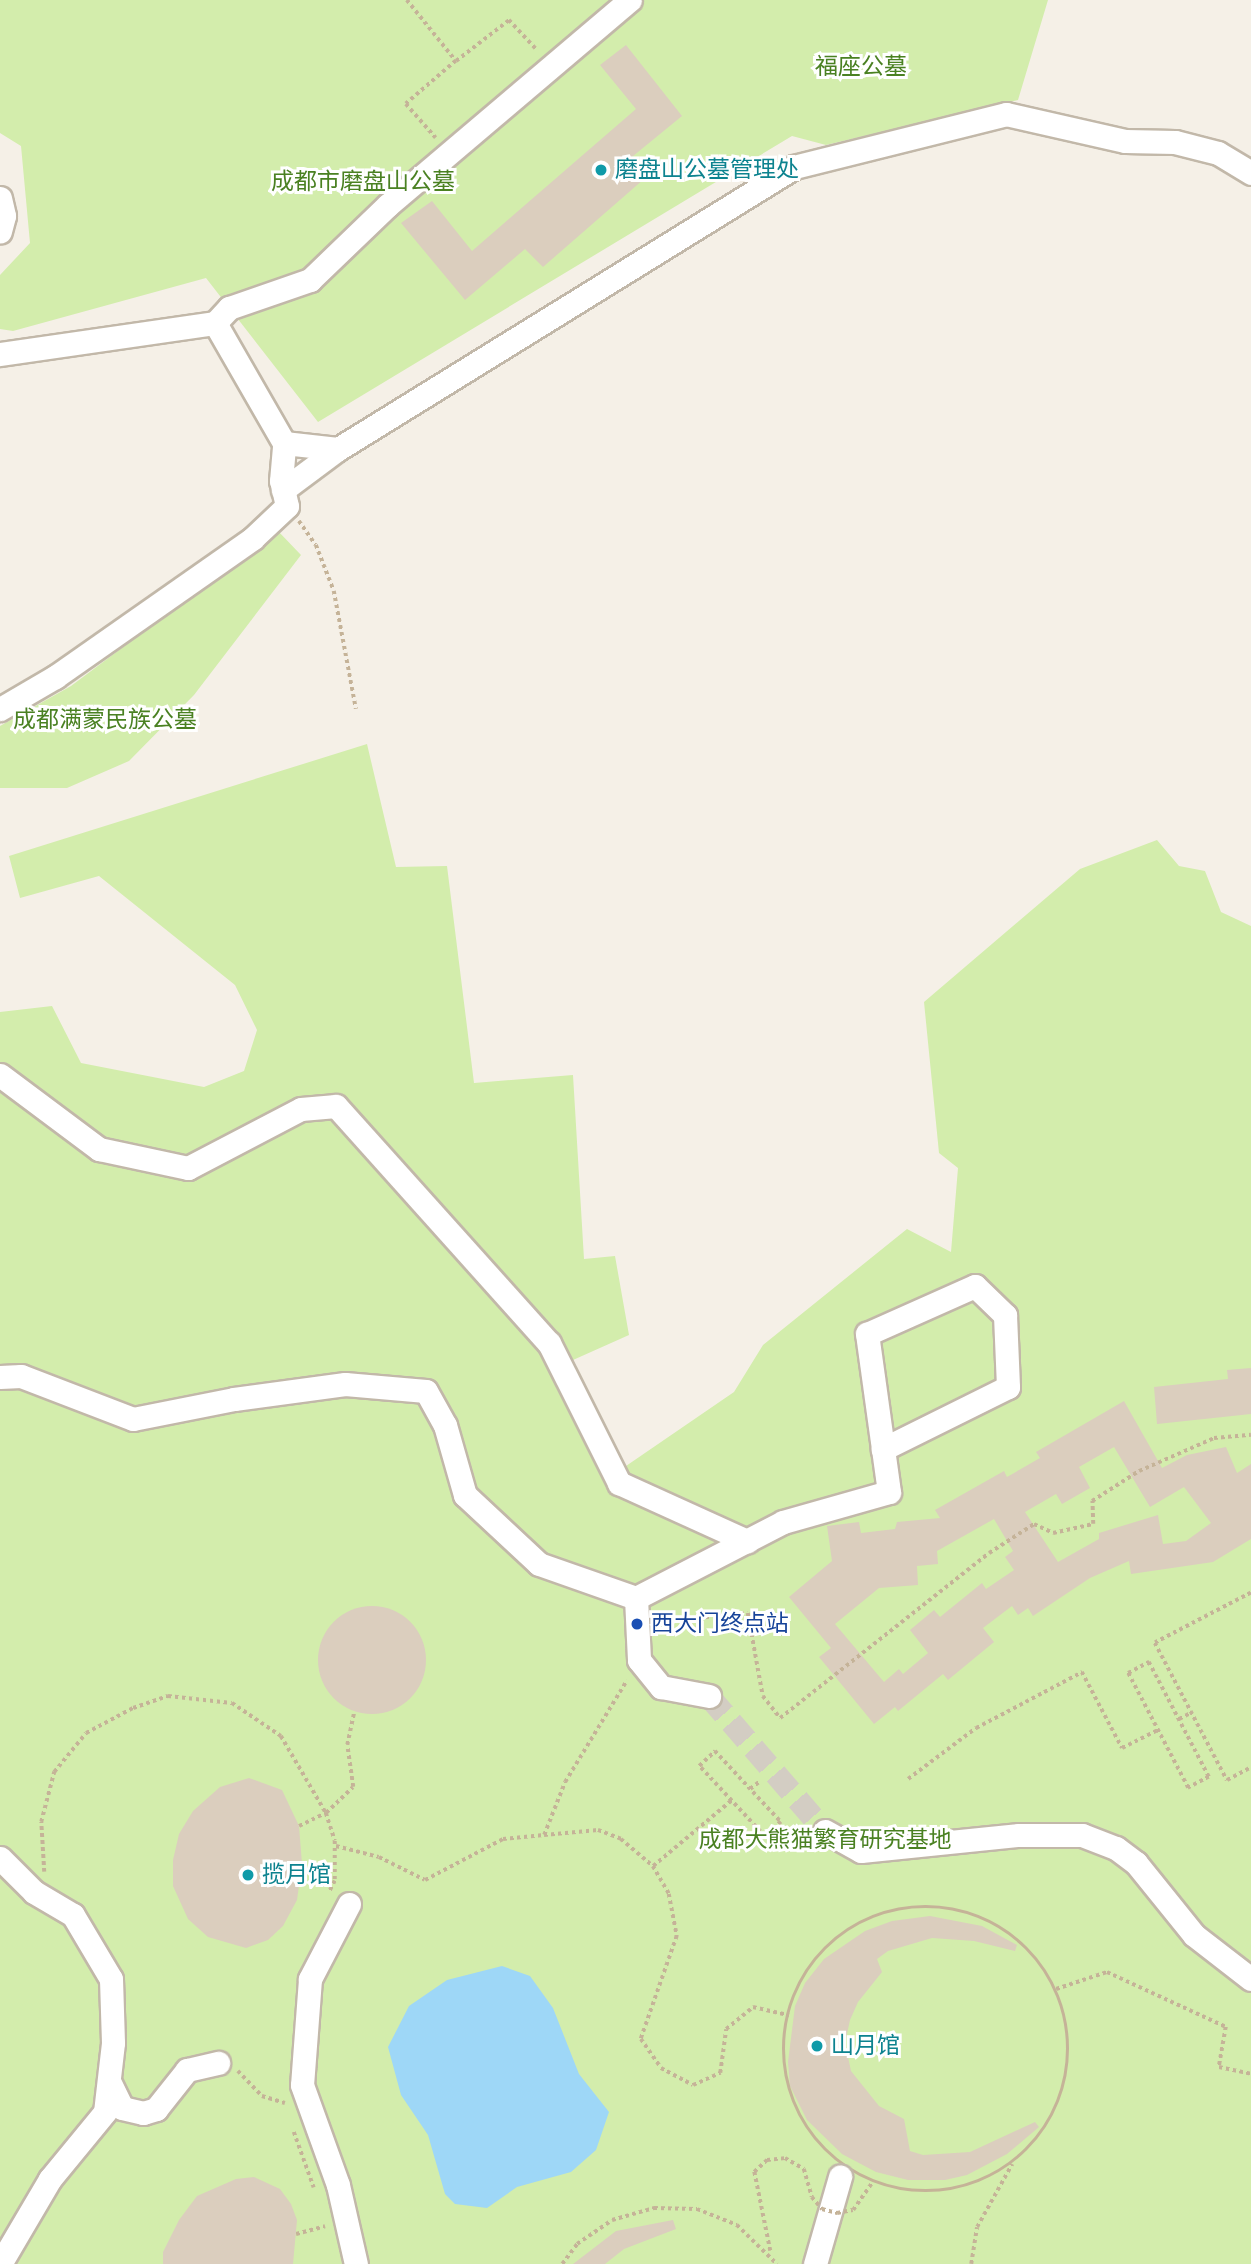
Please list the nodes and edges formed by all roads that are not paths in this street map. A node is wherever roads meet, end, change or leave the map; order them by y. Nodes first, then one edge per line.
1 (630, 0) edge
2 (1251, 173) edge
3 (0, 198) edge
4 (0, 230) edge
5 (215, 323) junction
6 (0, 354) edge
7 (284, 443) junction
8 (338, 449) junction
9 (285, 498) junction
10 (0, 709) edge
11 (0, 1075) edge
12 (0, 1377) edge
13 (883, 1449) junction
14 (747, 1541) junction
15 (636, 1598) junction
16 (709, 1696) tunnel mouth
17 (825, 1831) tunnel mouth
18 (0, 1858) edge
19 (349, 1904) dead end
20 (1251, 1979) edge
21 (218, 2063) road end
22 (109, 2081) junction
23 (840, 2177) dead end
24 (0, 2264) edge
25 (356, 2264) edge
26 (815, 2264) edge

1 - 5 street
2 - 8 street
3 - 4 street
5 - 6 street
5 - 7 street
7 - 8 street
7 - 9 street
8 - 9 street
9 - 10 street
11 - 14 street
12 - 15 street
13 - 13 street
13 - 14 street
14 - 15 street
15 - 16 street
17 - 20 street
18 - 22 street
19 - 25 street
21 - 22 street
22 - 24 street
23 - 26 street

